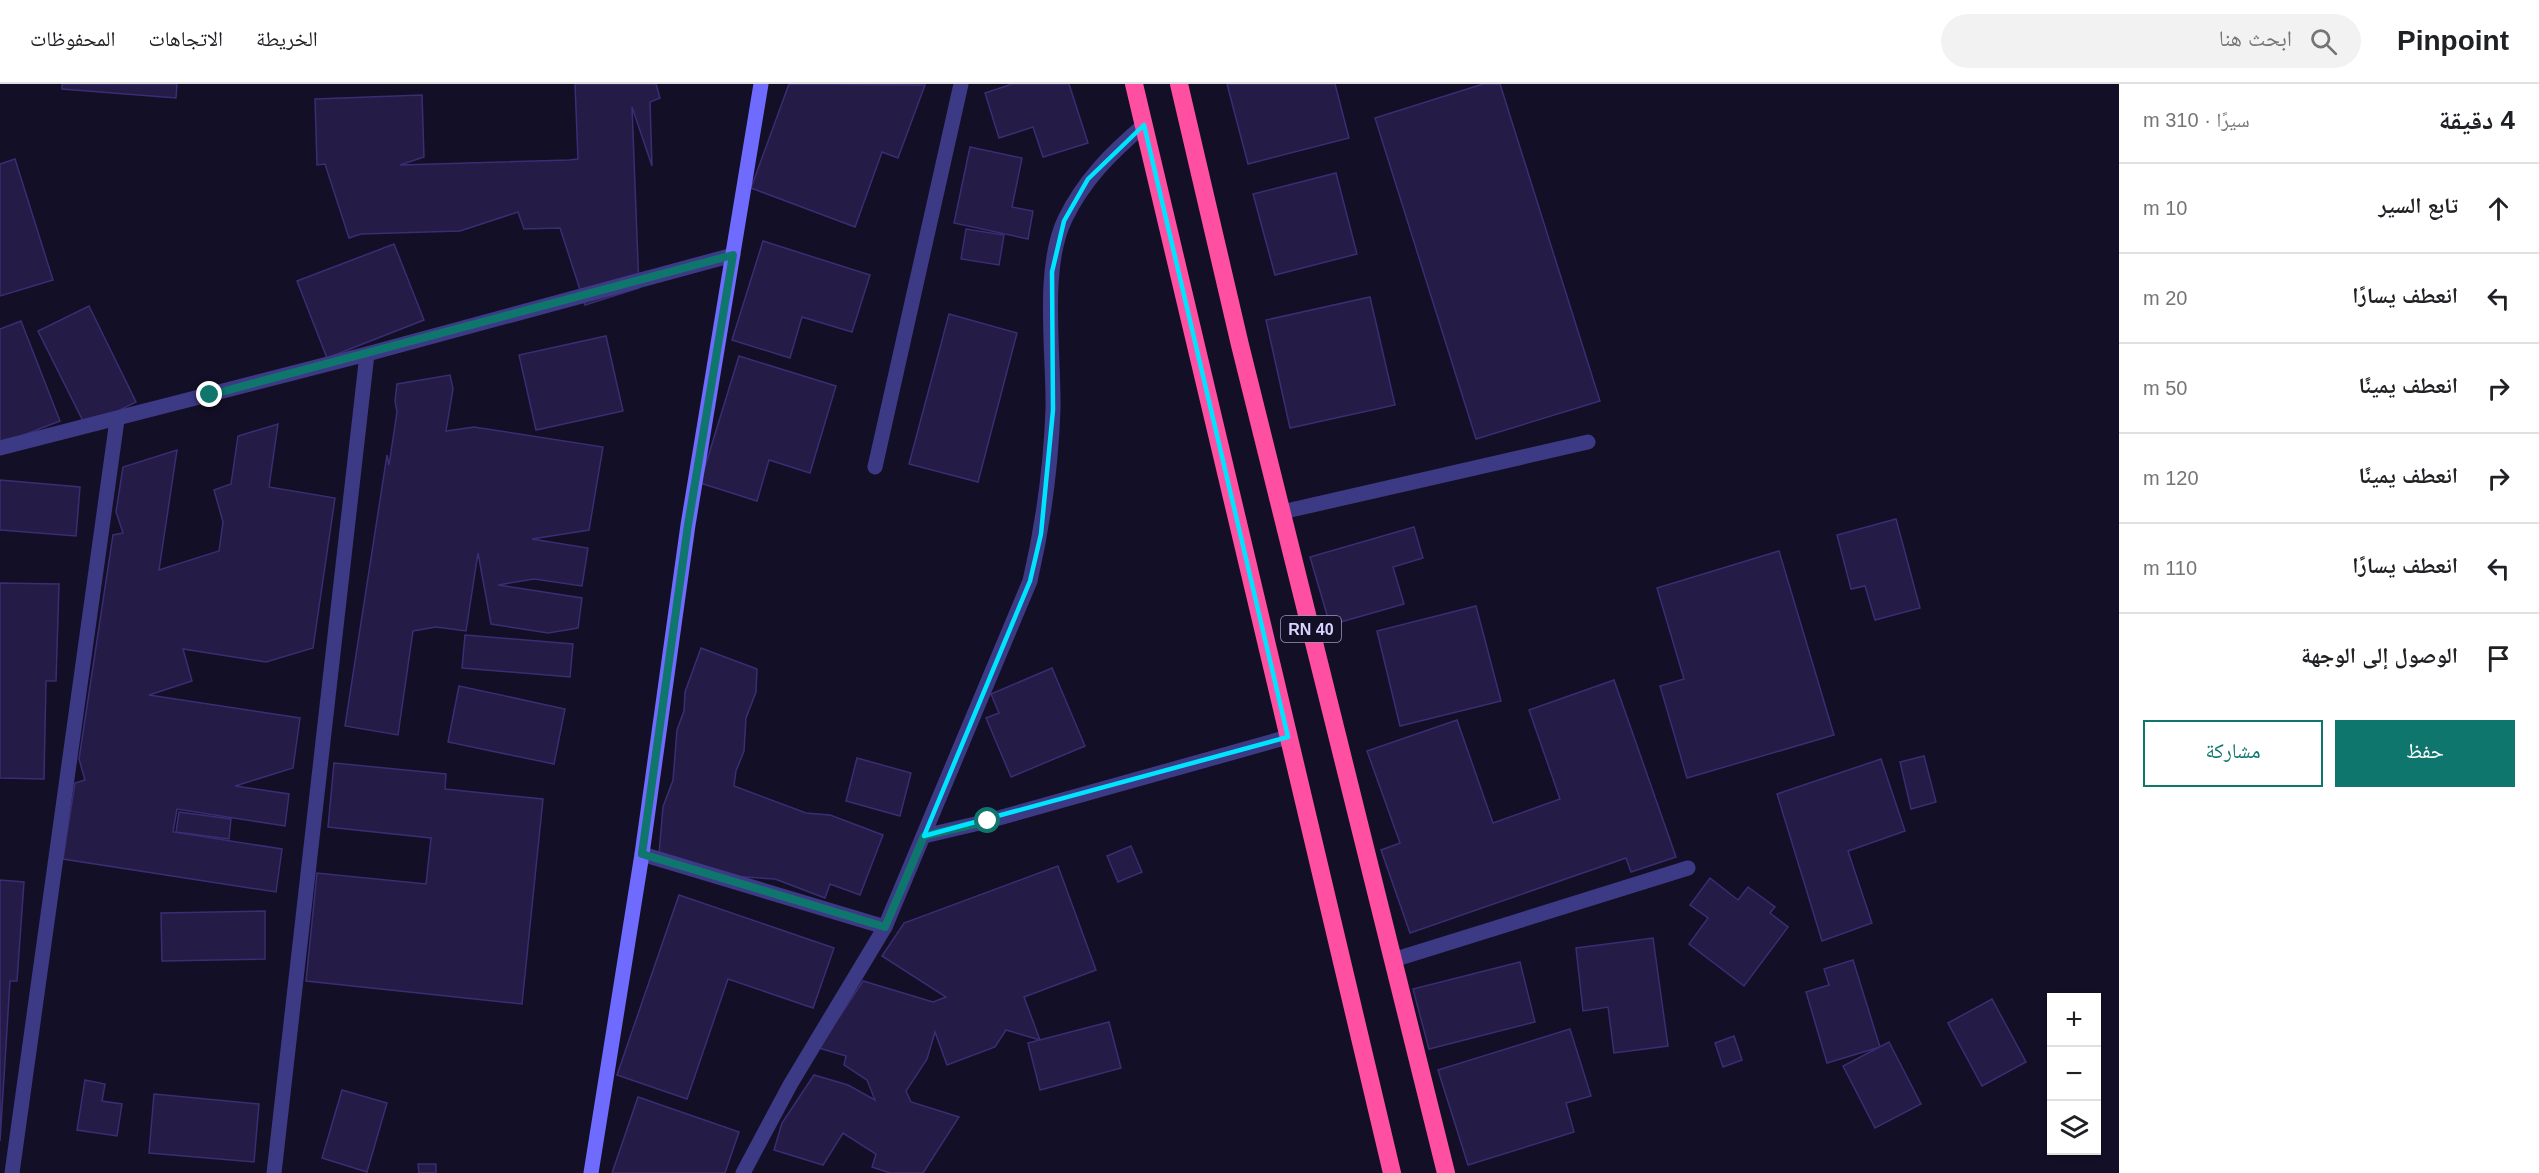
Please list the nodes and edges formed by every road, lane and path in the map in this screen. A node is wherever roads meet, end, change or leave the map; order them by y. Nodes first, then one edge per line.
1 (761, 84) edge
2 (961, 84) edge
3 (1134, 84) edge
4 (1179, 84) edge
5 (1144, 126) junction
6 (733, 255) junction
7 (367, 354) junction
8 (117, 420) junction
9 (1588, 442) dead end
10 (0, 448) edge
11 (874, 466) dead end
12 (1282, 512) junction
13 (1288, 737) junction
14 (924, 836) junction
15 (642, 854) junction
16 (1688, 868) dead end
17 (885, 927) junction
18 (1393, 960) junction
19 (12, 1173) edge
20 (274, 1173) edge
21 (591, 1173) edge
22 (744, 1173) edge
23 (1392, 1173) edge
24 (1446, 1173) edge

1 - 6 street
2 - 11 street
3 - 5 highway, RN 40
4 - 12 highway, RN 40
5 - 13 highway, RN 40
5 - 14 street
6 - 7 street
6 - 15 street
7 - 8 street
7 - 20 street
8 - 10 street
8 - 19 street
9 - 12 street
12 - 18 highway, RN 40
13 - 14 street
13 - 23 highway, RN 40
14 - 17 street
15 - 17 street
15 - 21 street
16 - 18 street
17 - 22 street
18 - 24 highway, RN 40

